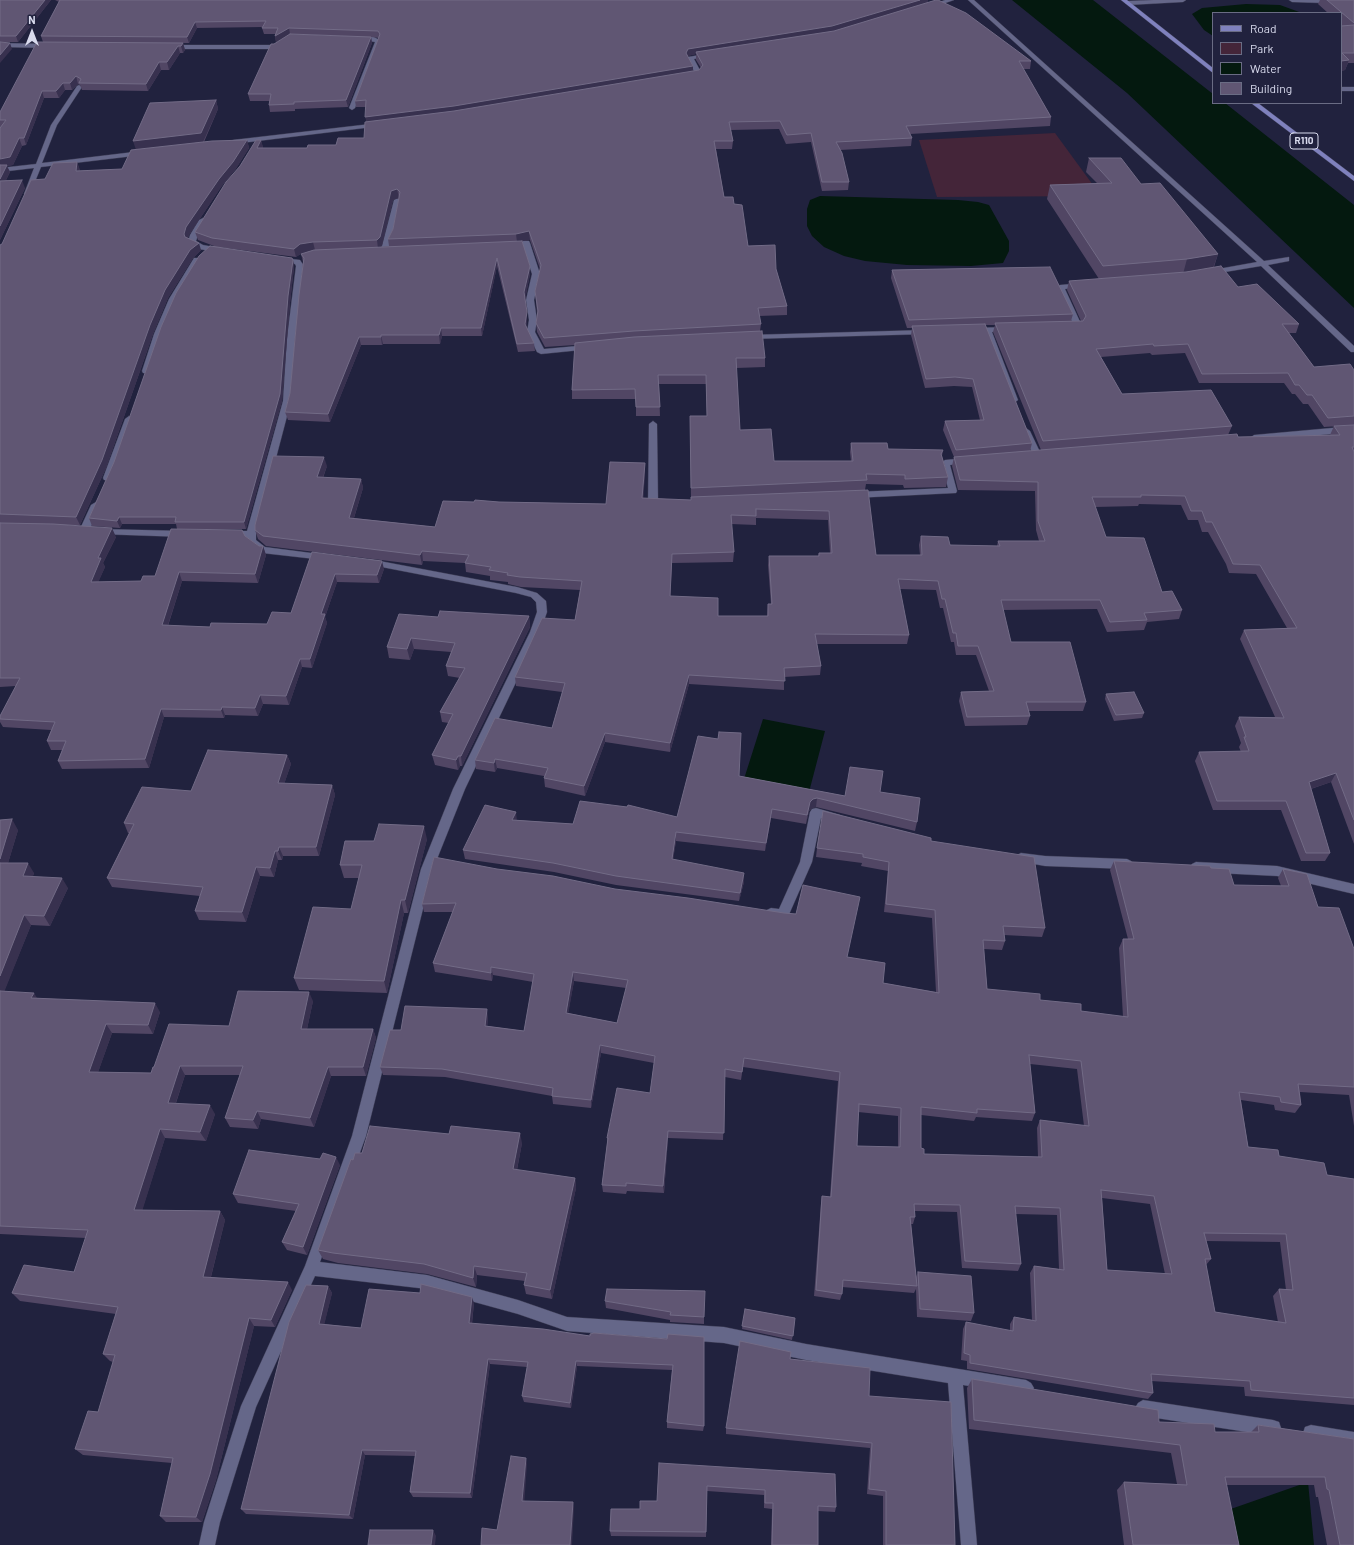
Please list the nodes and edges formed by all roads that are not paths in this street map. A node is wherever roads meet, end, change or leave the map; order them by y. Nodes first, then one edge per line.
1 (951, 0) edge
2 (971, 0) edge
3 (1184, 0) edge
4 (1292, 0) edge
5 (1126, 2) edge
6 (1354, 2) edge
7 (922, 9) edge
8 (290, 37) edge
9 (351, 38) edge
10 (0, 46) edge
11 (56, 46) edge
12 (162, 47) edge
13 (720, 53) edge
14 (1212, 70) edge
15 (684, 76) edge
16 (79, 87) edge
17 (1342, 89) edge
18 (1354, 89) edge
19 (1255, 104) edge
20 (352, 108) dead end
21 (385, 124) edge
22 (227, 143) edge
23 (149, 152) edge
24 (38, 166) junction
25 (0, 170) edge
26 (1354, 179) edge
27 (397, 200) edge
28 (23, 204) edge
29 (208, 213) edge
30 (517, 246) edge
31 (209, 249) junction
32 (393, 251) edge
33 (229, 252) edge
34 (381, 252) junction
35 (364, 253) edge
36 (305, 256) edge
37 (266, 258) edge
38 (1286, 259) dead end
39 (297, 262) junction
40 (1262, 263) junction
41 (1203, 274) edge
42 (1091, 284) edge
43 (1063, 327) edge
44 (1016, 328) edge
45 (966, 330) edge
46 (987, 330) junction
47 (936, 331) edge
48 (737, 337) edge
49 (594, 346) edge
50 (1354, 350) edge
51 (142, 381) edge
52 (132, 410) edge
53 (1018, 411) edge
54 (652, 424) dead end
55 (1024, 425) edge
56 (1354, 428) edge
57 (1247, 438) edge
58 (1059, 453) edge
59 (975, 460) edge
60 (105, 483) edge
61 (843, 495) edge
62 (99, 497) edge
63 (669, 503) edge
64 (71, 530) edge
65 (84, 531) junction
66 (197, 534) edge
67 (213, 534) edge
68 (252, 534) junction
69 (333, 558) edge
70 (356, 560) edge
71 (846, 820) edge
72 (1006, 856) edge
73 (431, 859) junction
74 (446, 861) edge
75 (1139, 864) edge
76 (1186, 866) edge
77 (1354, 889) edge
78 (761, 911) edge
79 (311, 1268) junction
80 (955, 1376) junction
81 (1038, 1390) edge
82 (1127, 1405) edge
83 (1354, 1440) edge
84 (207, 1545) edge
85 (968, 1545) edge

1 - 7 street
2 - 40 street
3 - 5 street
4 - 6 street
5 - 14 main road
8 - 12 street
9 - 20 street
10 - 11 street
13 - 15 street
16 - 24 street
17 - 18 street
19 - 26 main road, R110
21 - 22 street
23 - 24 street
24 - 25 street
24 - 28 street
27 - 34 street
29 - 31 street
30 - 49 street
31 - 33 street
31 - 51 street
32 - 34 street
34 - 35 street
36 - 39 street
37 - 39 street
38 - 40 street
39 - 68 street
40 - 41 street
40 - 50 street
42 - 43 street
44 - 46 street
45 - 46 street
46 - 53 street
47 - 48 street
52 - 60 street
54 - 63 street
55 - 58 street
56 - 57 street
59 - 61 street
62 - 65 street
64 - 65 street
65 - 66 street
67 - 68 street
68 - 69 street
70 - 73 street
71 - 78 street
72 - 75 street
73 - 74 street
73 - 79 street
76 - 77 street
79 - 80 street
79 - 84 street
80 - 81 street
80 - 85 street
82 - 83 street

